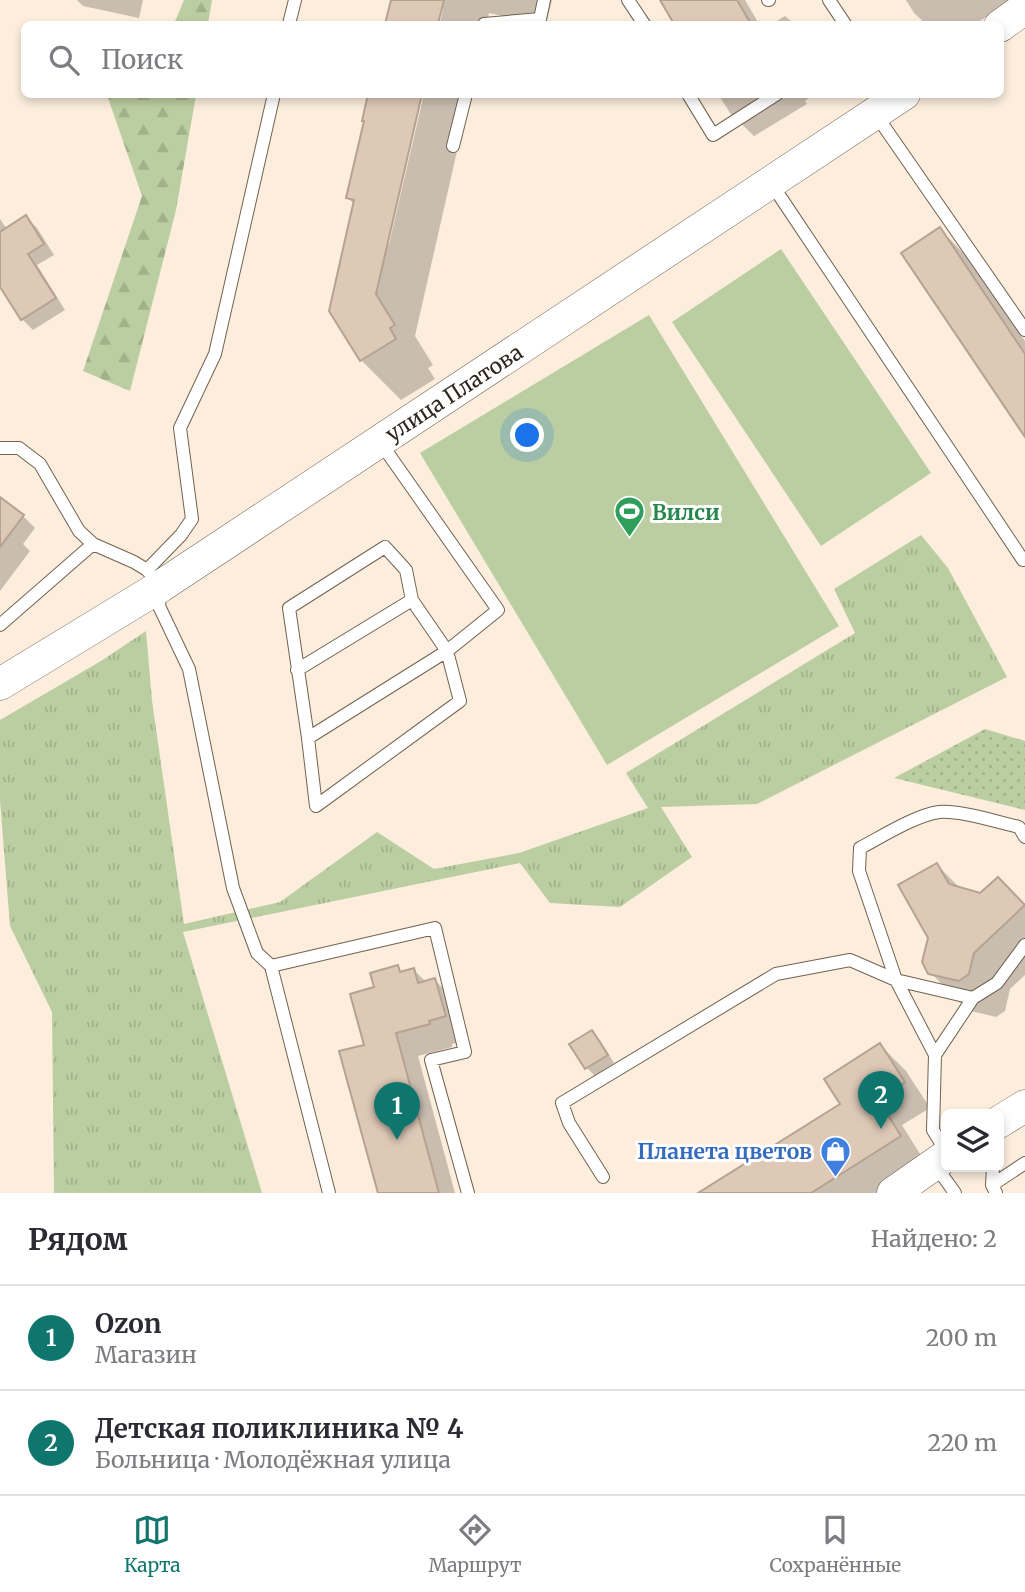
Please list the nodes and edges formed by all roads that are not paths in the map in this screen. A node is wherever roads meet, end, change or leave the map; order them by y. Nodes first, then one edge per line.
1 (295, 0) edge
2 (544, 0) edge
3 (628, 0) edge
4 (830, 0) edge
5 (1025, 8) edge
6 (290, 21) edge
7 (518, 21) edge
8 (641, 21) edge
9 (843, 21) edge
10 (1004, 23) edge
11 (273, 98) edge
12 (465, 98) edge
13 (690, 98) edge
14 (771, 98) edge
15 (890, 101) edge
16 (453, 146) dead end
17 (771, 183) junction
18 (1025, 330) edge
19 (380, 442) junction
20 (0, 448) edge
21 (93, 544) junction
22 (1023, 560) dead end
23 (154, 578) junction
24 (412, 600) junction
25 (0, 625) edge
26 (447, 651) junction
27 (297, 670) junction
28 (0, 684) edge
29 (308, 738) junction
30 (1025, 837) edge
31 (1025, 946) edge
32 (271, 966) junction
33 (896, 980) junction
34 (972, 998) junction
35 (934, 1055) junction
36 (1025, 1105) edge
37 (1004, 1119) edge
38 (941, 1154) edge
39 (941, 1158) edge
40 (1025, 1163) edge
41 (947, 1172) edge
42 (603, 1177) dead end
43 (994, 1189) edge
44 (329, 1193) edge
45 (468, 1193) edge
46 (893, 1193) edge
47 (955, 1193) edge

1 - 6 lane
2 - 7 lane
3 - 8 lane
4 - 9 lane
5 - 10 street
11 - 23 lane
12 - 16 lane
13 - 14 lane
15 - 17 street, улица Платова
15 - 18 lane
17 - 19 street, улица Платова
17 - 22 lane
19 - 23 street, улица Платова
19 - 26 lane
20 - 21 lane
21 - 23 lane
21 - 25 lane
23 - 28 street, улица Платова
23 - 32 lane
24 - 26 lane
24 - 27 lane
24 - 27 lane
26 - 29 lane
26 - 29 lane
27 - 29 lane
30 - 33 lane
31 - 34 lane
32 - 44 lane
32 - 45 lane
33 - 34 lane
33 - 35 lane
33 - 42 lane
34 - 35 lane
35 - 38 lane
36 - 37 street
39 - 46 street
40 - 43 lane
41 - 47 lane

